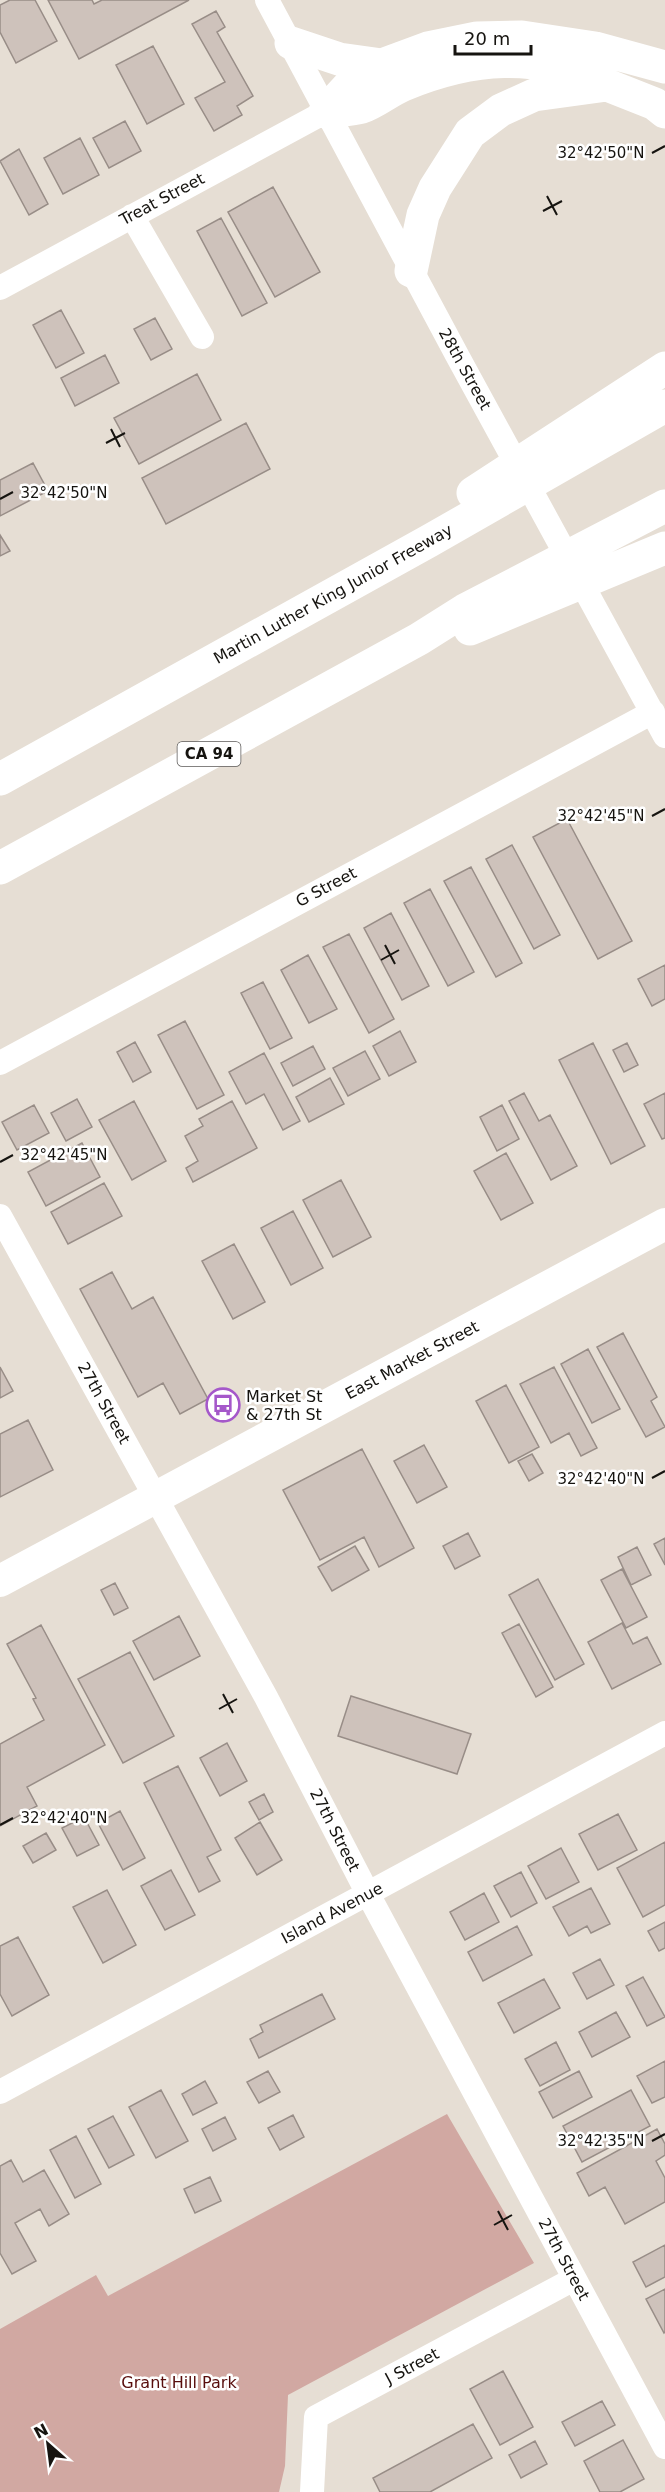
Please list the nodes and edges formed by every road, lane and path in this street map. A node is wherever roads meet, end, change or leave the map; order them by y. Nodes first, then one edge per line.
1 (267, 0) edge
2 (291, 43) junction
3 (382, 65) junction
4 (665, 68) edge
5 (607, 84) junction
6 (325, 112) junction
7 (665, 112) edge
8 (132, 216) junction
9 (411, 271) junction
10 (0, 288) edge
11 (202, 337) dead end
12 (665, 368) edge
13 (665, 406) edge
14 (583, 439) junction
15 (665, 506) edge
16 (653, 553) edge
17 (468, 619) junction
18 (653, 712) junction
19 (665, 736) edge
20 (0, 778) edge
21 (0, 868) edge
22 (0, 1063) edge
23 (0, 1216) edge
24 (665, 1224) edge
25 (156, 1497) junction
26 (0, 1581) edge
27 (665, 1733) edge
28 (368, 1894) junction
29 (0, 2092) edge
30 (574, 2279) junction
31 (665, 2447) edge
32 (312, 2492) edge

1 - 2 street, 28th Street
2 - 3 highway
2 - 6 street, 28th Street
3 - 4 highway
3 - 6 highway
5 - 6 highway
5 - 7 highway
5 - 9 highway
6 - 8 street, Treat Street
6 - 9 street, 28th Street
8 - 10 street, Treat Street
8 - 11 street
9 - 18 street, 28th Street
12 - 14 highway
13 - 14 highway
14 - 20 highway, Martin Luther King Junior Freeway
15 - 17 highway
16 - 17 highway
17 - 21 highway, CA 94
18 - 19 street, 28th Street
18 - 22 street, G Street
23 - 25 street, 27th Street
24 - 25 main road, East Market Street
25 - 26 main road, East Market Street
25 - 28 street, 27th Street
27 - 28 street, Island Avenue
28 - 29 street, Island Avenue
28 - 30 street, 27th Street
30 - 31 street, 27th Street
30 - 32 street, J Street

